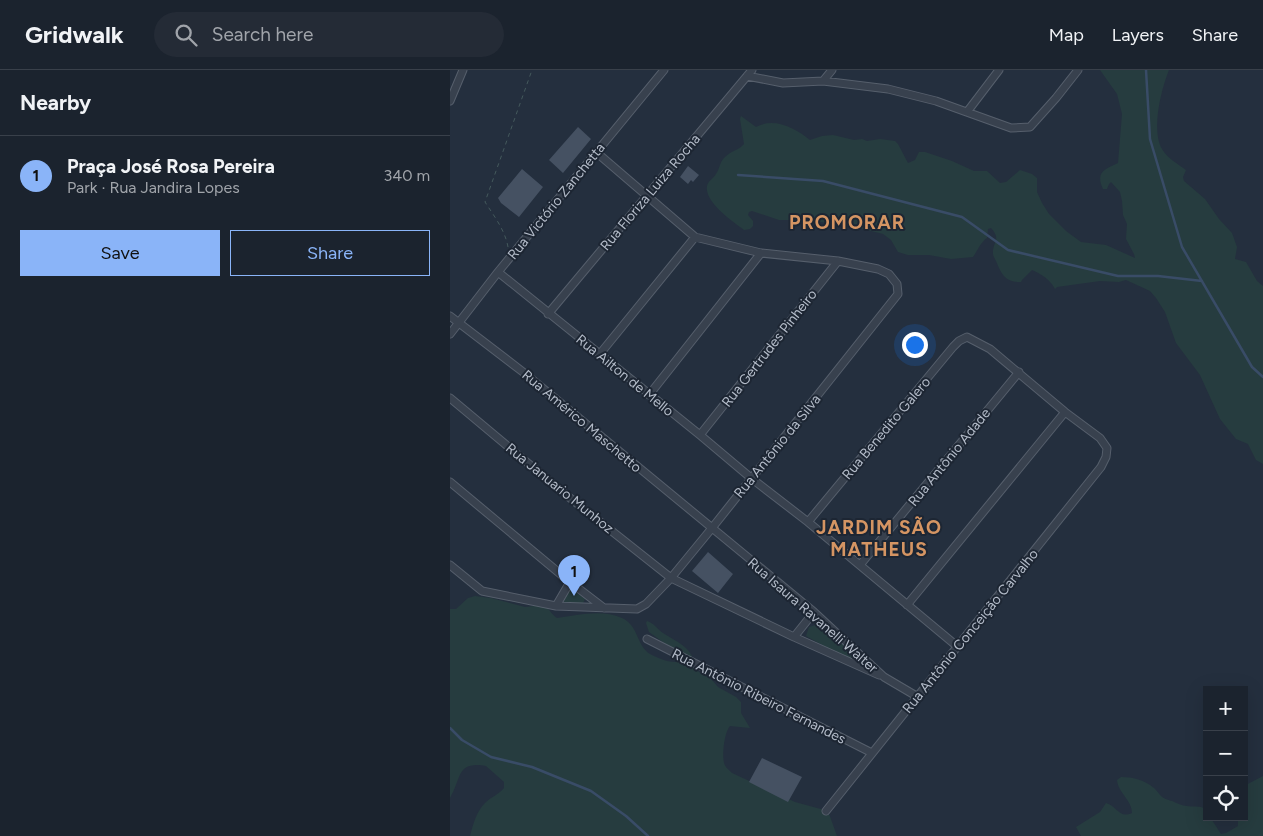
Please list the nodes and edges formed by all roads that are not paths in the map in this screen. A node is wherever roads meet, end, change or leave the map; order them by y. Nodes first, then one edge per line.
1 (463, 70) edge
2 (664, 70) edge
3 (832, 70) edge
4 (999, 70) edge
5 (1078, 70) edge
6 (750, 73) edge
7 (823, 81) junction
8 (450, 101) edge
9 (967, 112) junction
10 (596, 152) junction
11 (647, 196) junction
12 (695, 237) junction
13 (761, 254) junction
14 (838, 260) junction
15 (498, 272) junction
16 (548, 314) junction
17 (450, 316) edge
18 (459, 323) junction
19 (450, 334) edge
20 (599, 354) junction
21 (1019, 372) junction
22 (649, 395) junction
23 (450, 398) edge
24 (1066, 412) junction
25 (700, 435) junction
26 (751, 478) junction
27 (450, 482) edge
28 (808, 522) junction
29 (712, 528) junction
30 (450, 565) edge
31 (860, 565) junction
32 (671, 578) junction
33 (570, 582) junction
34 (907, 605) junction
35 (556, 606) junction
36 (604, 608) junction
37 (814, 612) junction
38 (794, 637) junction
39 (647, 639) dead end
40 (958, 648) junction
41 (884, 677) junction
42 (918, 697) junction
43 (872, 753) junction
44 (826, 811) dead end

1 - 8 street
2 - 10 street, Rua Victório Zanchetta
3 - 7 street
4 - 9 street
5 - 9 street
6 - 7 street
6 - 11 street, Rua Floriza Luiza Rocha
7 - 9 street
10 - 11 street
10 - 15 street, Rua Victório Zanchetta
11 - 12 street
11 - 16 street, Rua Floriza Luiza Rocha
12 - 13 street
12 - 20 street
13 - 14 street
13 - 22 street
14 - 25 street, Rua Gertrudes Pinheiro
14 - 26 street, Rua Antônio da Silva
15 - 16 street, Rua Ailton de Mello
15 - 18 street, Rua Victório Zanchetta
16 - 20 street, Rua Ailton de Mello
17 - 18 street, Rua Américo Maschetto
18 - 19 street, Rua Victório Zanchetta
18 - 29 street, Rua Américo Maschetto
20 - 22 street, Rua Ailton de Mello
21 - 24 street
21 - 28 street, Rua Benedito Galero
21 - 31 street, Rua Antônio Adade
22 - 25 street, Rua Ailton de Mello
23 - 32 street, Rua Januario Munhoz
24 - 34 street
24 - 40 street, Rua Antônio Conceição Carvalho
25 - 26 street, Rua Ailton de Mello
26 - 28 street, Rua Ailton de Mello
26 - 29 street, Rua Antônio da Silva
27 - 33 street
28 - 31 street, Rua Ailton de Mello
29 - 32 street, Rua Antônio da Silva
29 - 37 street, Rua Isaura Ravanelli Walter
30 - 35 street
31 - 34 street, Rua Ailton de Mello
32 - 36 street, Rua Antônio da Silva
32 - 38 street, Rua Januario Munhoz
33 - 35 street
33 - 36 street
34 - 40 street, Rua Ailton de Mello
35 - 36 street
37 - 38 street
37 - 41 street, Rua Isaura Ravanelli Walter
38 - 41 street, Rua Januario Munhoz
39 - 43 street, Rua Antônio Ribeiro Fernandes
40 - 42 street, Rua Antônio Conceição Carvalho
41 - 42 street, Rua Isaura Ravanelli Walter
42 - 43 street, Rua Antônio Conceição Carvalho
43 - 44 street, Rua Antônio Conceição Carvalho

